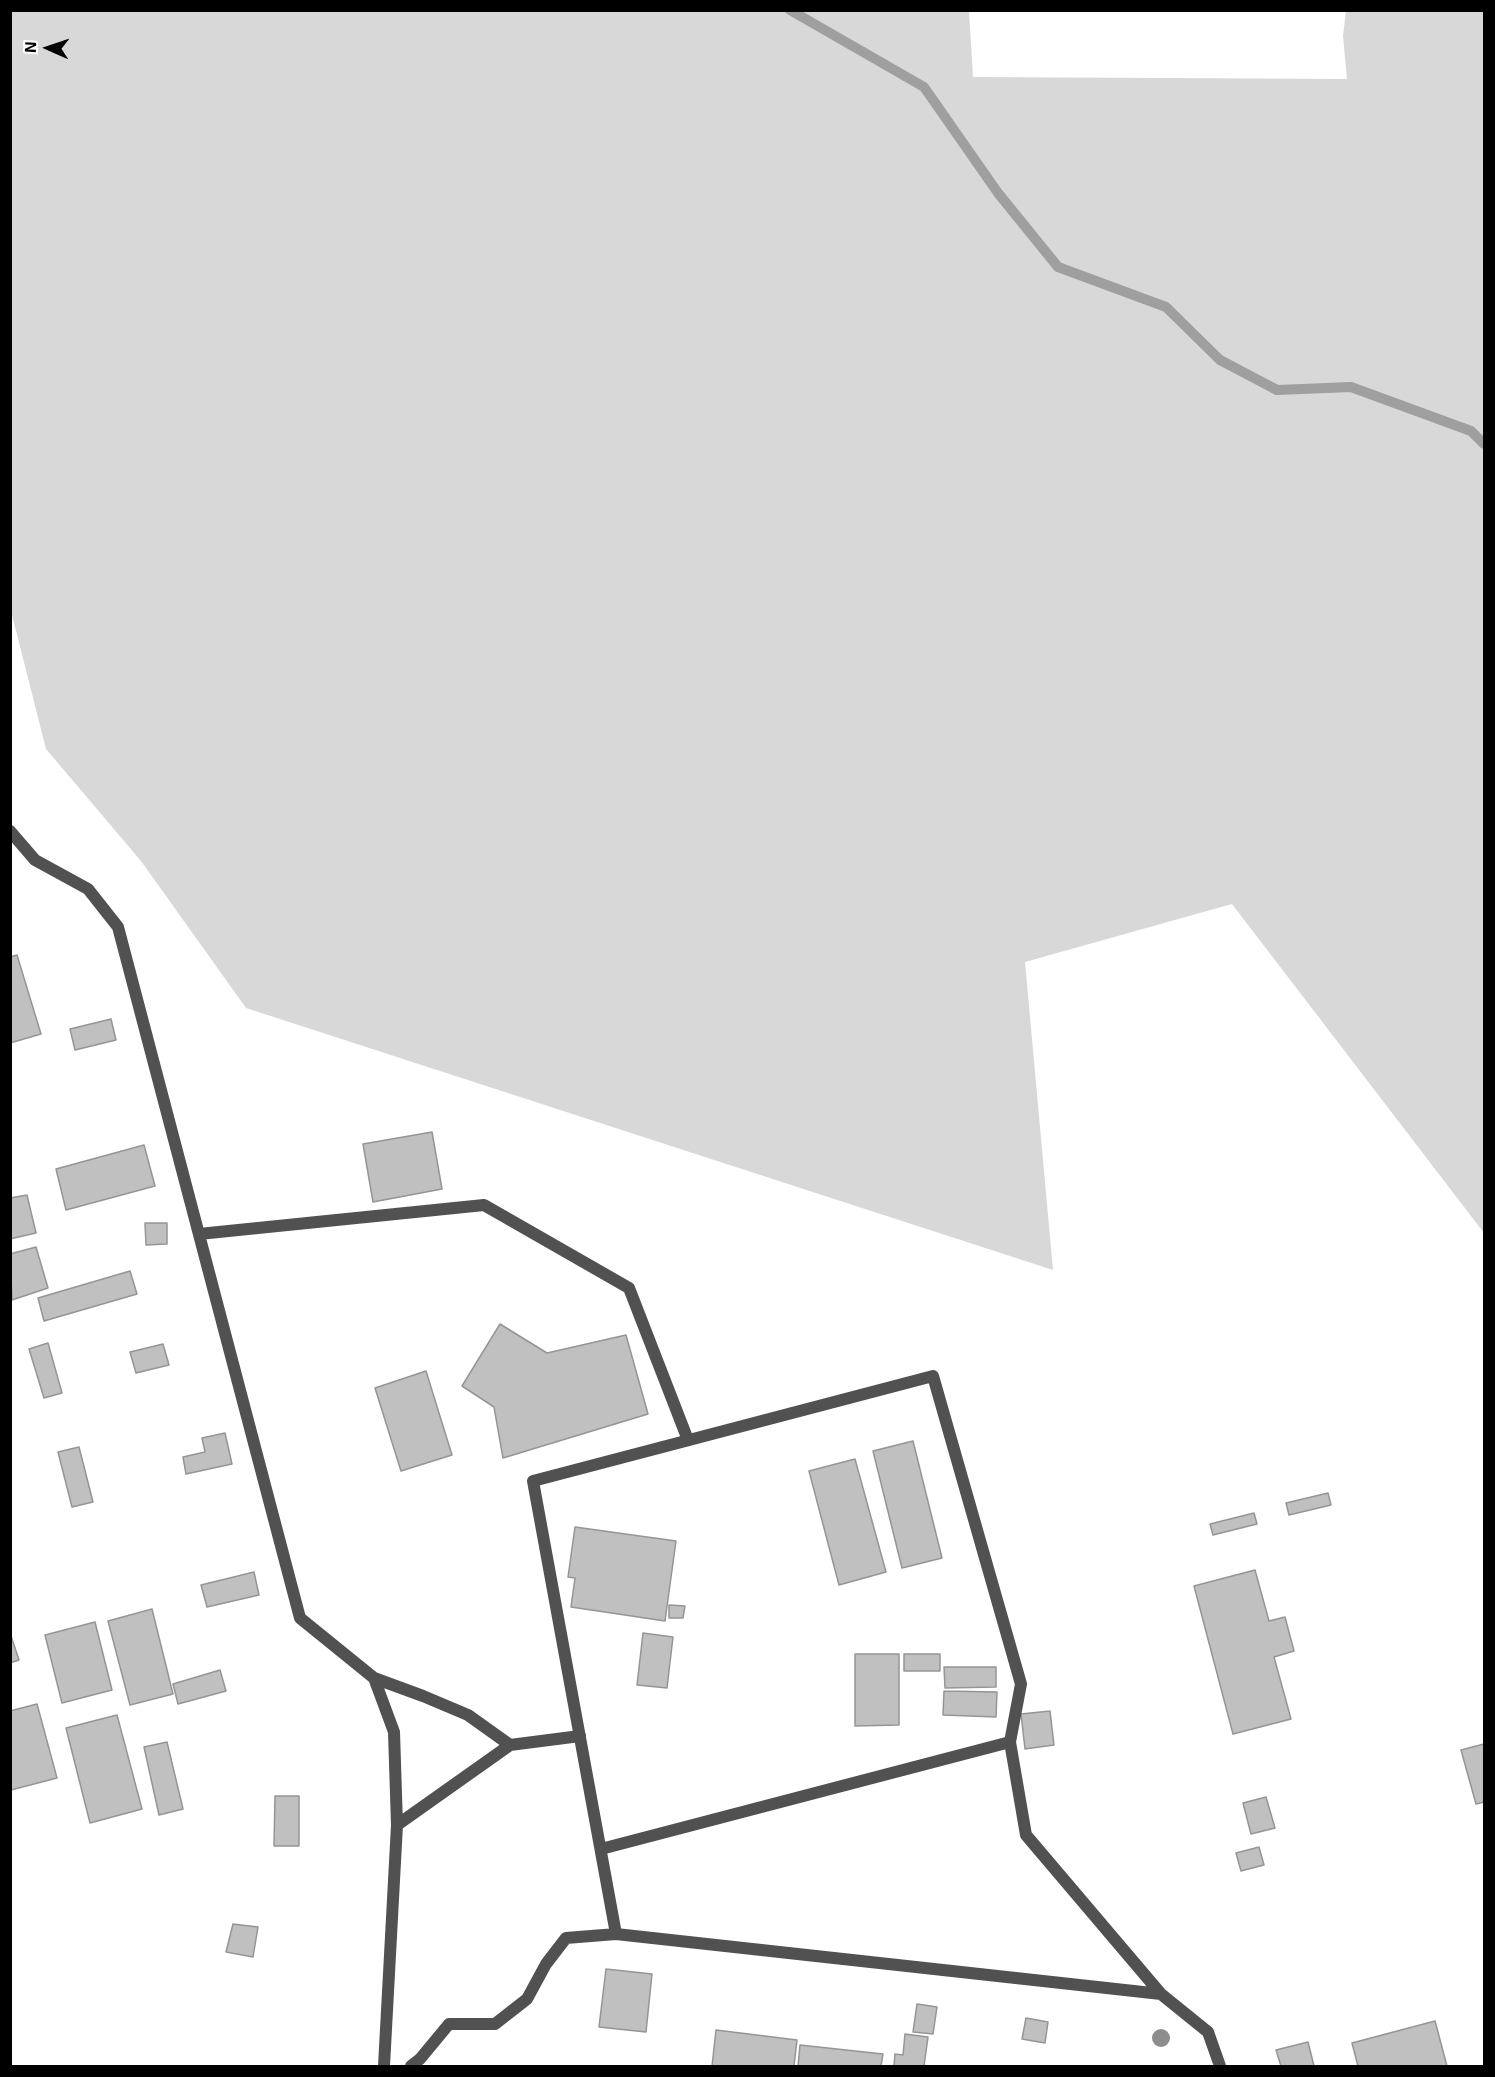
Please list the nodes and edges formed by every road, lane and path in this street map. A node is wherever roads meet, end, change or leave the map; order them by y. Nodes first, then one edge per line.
1 (10, 831) edge
2 (199, 1234) junction
3 (688, 1440) junction
4 (374, 1678) junction
5 (580, 1736) junction
6 (1010, 1742) junction
7 (510, 1745) junction
8 (397, 1825) junction
9 (601, 1849) junction
10 (616, 1934) junction
11 (1161, 1994) junction
12 (384, 2067) edge
13 (411, 2067) edge
14 (1220, 2067) edge

1 - 2 street
2 - 3 street
2 - 4 street
3 - 5 street
3 - 6 street
4 - 7 street
4 - 8 street
5 - 7 street
5 - 9 street
6 - 9 street
6 - 11 street
7 - 8 street
8 - 12 street
9 - 10 street
10 - 11 street
10 - 13 street
11 - 14 street

